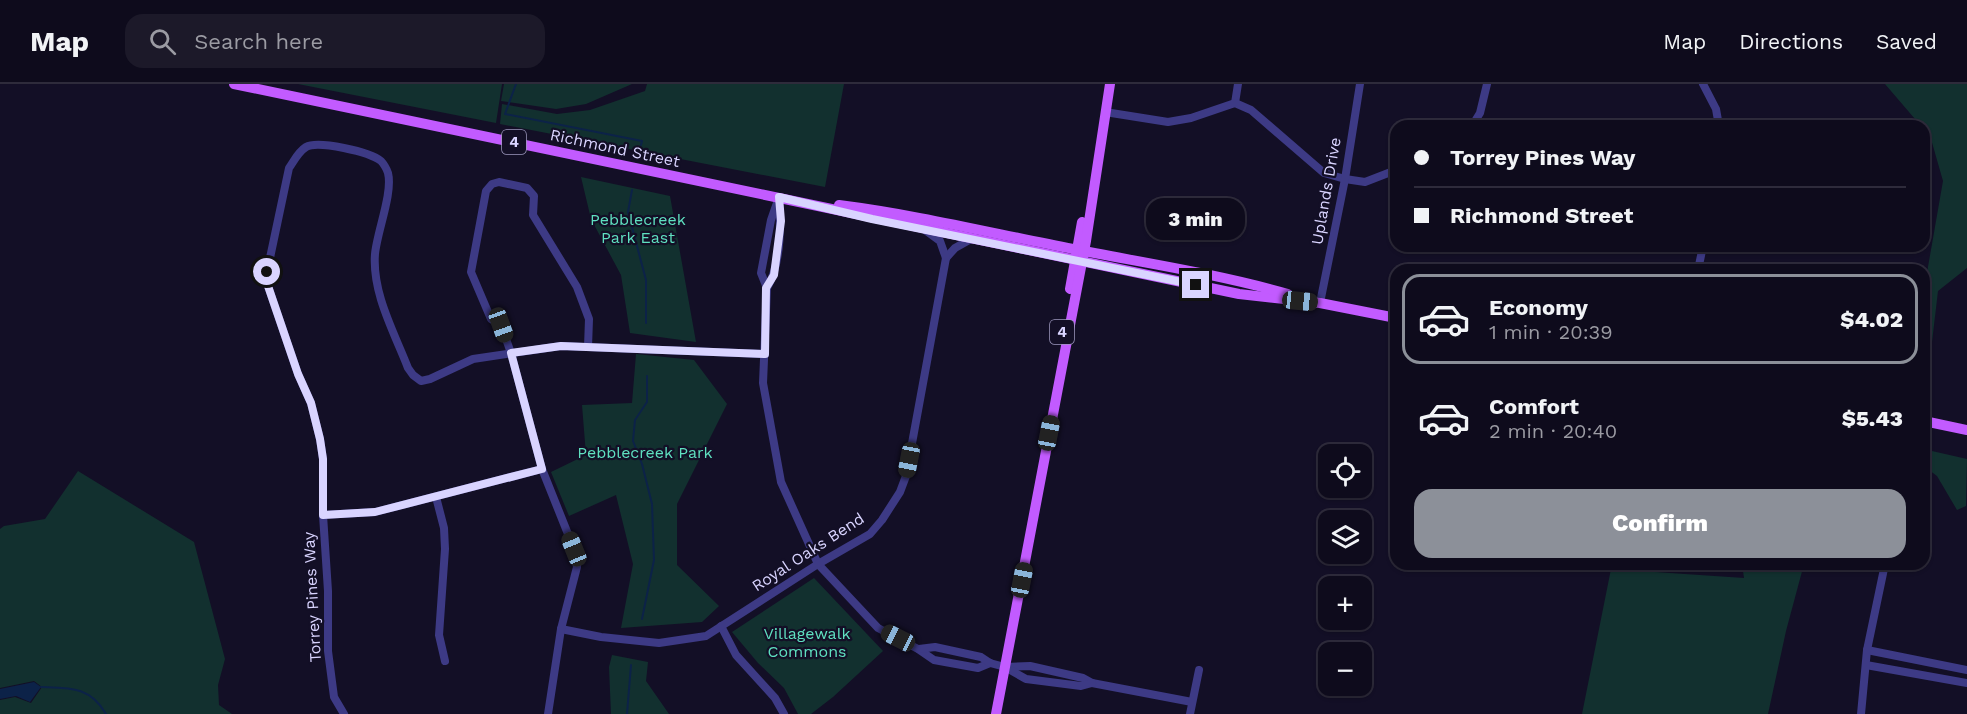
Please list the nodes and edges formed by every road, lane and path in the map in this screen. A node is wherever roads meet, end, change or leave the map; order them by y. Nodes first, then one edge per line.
1 (234, 84) edge
2 (1110, 84) edge
3 (1238, 84) edge
4 (1360, 84) edge
5 (1487, 84) edge
6 (1703, 84) edge
7 (1235, 103) junction
8 (1105, 112) junction
9 (1476, 120) edge
10 (1718, 120) edge
11 (1390, 172) edge
12 (1345, 179) junction
13 (779, 197) junction
14 (925, 230) junction
15 (971, 239) junction
16 (1079, 255) junction
17 (946, 258) junction
18 (1320, 303) junction
19 (1390, 317) edge
20 (588, 347) junction
21 (511, 353) junction
22 (765, 354) junction
23 (1930, 422) edge
24 (1967, 430) edge
25 (542, 469) junction
26 (436, 497) junction
27 (323, 515) junction
28 (818, 564) junction
29 (1884, 570) edge
30 (721, 626) junction
31 (561, 629) junction
32 (1868, 650) junction
33 (445, 661) dead end
34 (1866, 665) junction
35 (1005, 667) junction
36 (1198, 670) dead end
37 (1967, 670) edge
38 (1967, 683) edge
39 (1192, 702) junction
40 (344, 714) edge
41 (548, 714) edge
42 (784, 714) edge
43 (996, 714) edge
44 (1190, 714) edge
45 (1861, 714) edge

1 - 13 main road, Richmond Street / 4
2 - 8 main road
3 - 7 street
4 - 12 street, Uplands Drive
5 - 9 street
6 - 10 street
7 - 8 street
7 - 12 street
8 - 16 main road
11 - 12 street
12 - 18 street, Uplands Drive
13 - 14 main road, Richmond Street / 4
13 - 16 main road, Richmond Street
13 - 22 street
14 - 15 main road, Richmond Street / 4
14 - 17 street
15 - 16 main road, Richmond Street / 4
15 - 17 street
16 - 18 main road, Richmond Street
16 - 35 main road
17 - 28 street, Royal Oaks Bend
18 - 19 main road, Richmond Street
20 - 21 street, Torrey Pines Way
20 - 21 street
20 - 22 street, Torrey Pines Way
21 - 25 street
21 - 27 street, Torrey Pines Way
22 - 28 street
23 - 24 main road
25 - 26 street
25 - 31 street
26 - 27 street
26 - 33 street
27 - 40 street, Torrey Pines Way
28 - 30 street, Royal Oaks Bend
28 - 35 street
29 - 32 street
30 - 31 street, Royal Oaks Bend
30 - 42 street
31 - 41 street
32 - 34 street
32 - 37 street
34 - 38 street
34 - 45 street
35 - 39 street
35 - 43 main road
36 - 39 street
39 - 44 street

